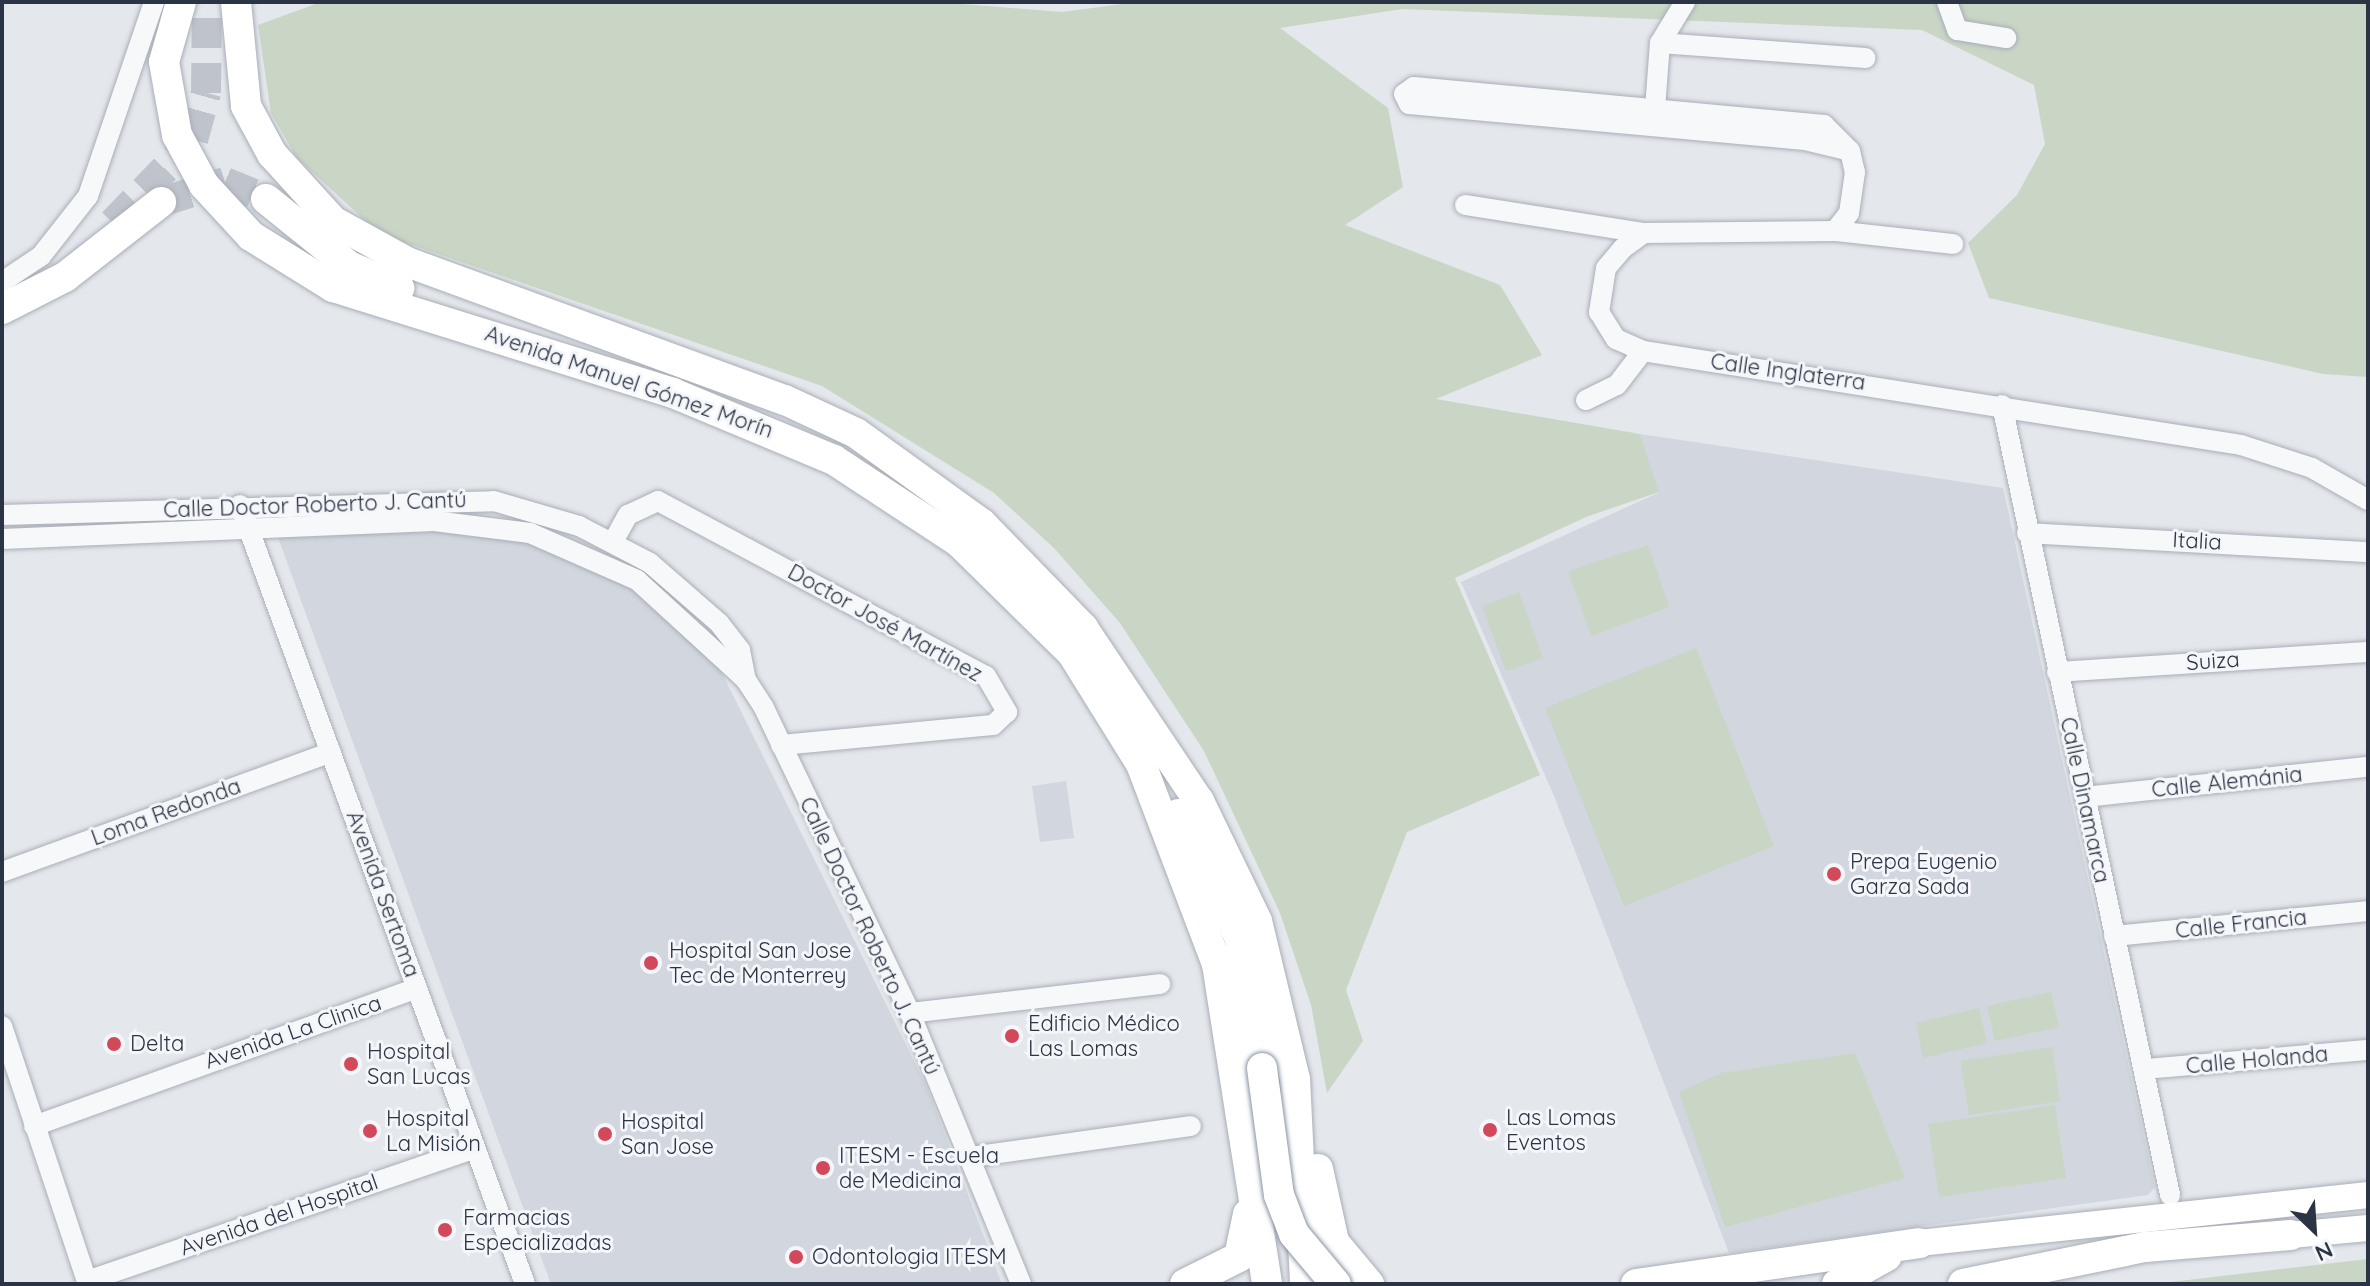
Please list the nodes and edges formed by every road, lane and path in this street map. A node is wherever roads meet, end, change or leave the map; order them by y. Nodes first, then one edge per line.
1 (154, 2) edge
2 (164, 2) edge
3 (181, 2) edge
4 (236, 2) edge
5 (1685, 2) edge
6 (1947, 2) edge
7 (2006, 38) dead end
8 (1660, 43) junction
9 (1865, 58) dead end
10 (164, 62) junction
11 (1655, 109) junction
12 (1850, 151) junction
13 (266, 199) tunnel mouth
14 (161, 202) tunnel mouth
15 (1465, 205) dead end
16 (1835, 231) junction
17 (1644, 233) junction
18 (99, 235) tunnel mouth
19 (1953, 244) dead end
20 (2, 282) edge
21 (2, 308) edge
22 (532, 347) junction
23 (1643, 351) junction
24 (1586, 400) dead end
25 (2002, 405) junction
26 (2364, 493) edge
27 (240, 505) junction
28 (2, 515) edge
29 (245, 527) junction
30 (2027, 533) junction
31 (2, 539) edge
32 (614, 540) junction
33 (2368, 552) edge
34 (2368, 652) edge
35 (2057, 672) junction
36 (746, 680) junction
37 (781, 745) junction
38 (331, 752) junction
39 (1141, 764) junction
40 (2368, 767) edge
41 (2085, 797) junction
42 (2, 872) edge
43 (2368, 911) edge
44 (2114, 936) junction
45 (1160, 984) dead end
46 (417, 988) junction
47 (910, 1013) junction
48 (2, 1026) edge
49 (2368, 1050) edge
50 (2145, 1069) junction
51 (1295, 1079) junction
52 (34, 1126) junction
53 (1191, 1126) dead end
54 (472, 1149) junction
55 (971, 1157) junction
56 (1252, 1184) junction
57 (2170, 1195) dead end
58 (2368, 1195) edge
59 (2368, 1228) edge
60 (2291, 1235) junction
61 (1919, 1243) junction
62 (88, 1282) edge
63 (525, 1284) edge
64 (1021, 1284) edge
65 (1185, 1284) edge
66 (1267, 1284) edge
67 (1305, 1284) edge
68 (1336, 1284) edge
69 (1369, 1284) edge
70 (1636, 1284) edge
71 (1837, 1284) edge
72 (1963, 1284) edge
73 (2044, 1284) edge

1 - 20 street
2 - 10 highway
3 - 10 highway, Avenida Manuel Gómez Morín
4 - 51 highway, Avenida Manuel Gómez Morín
5 - 8 street
6 - 7 street
8 - 9 street
8 - 11 street
10 - 22 highway, Avenida Manuel Gómez Morín
11 - 12 street
11 - 12 street
12 - 16 street
13 - 22 highway
14 - 21 highway
15 - 17 street
16 - 17 street
16 - 19 street
17 - 23 street, Calle Inglaterra
18 - 21 highway
22 - 39 highway, Avenida Manuel Gómez Morín
23 - 24 street
23 - 25 street, Calle Inglaterra
25 - 26 street, Calle Inglaterra
25 - 30 street, Calle Dinamarca
27 - 28 street, Calle Doctor Roberto J. Cantú
27 - 29 street, Avenida Sertoma
27 - 32 street, Calle Doctor Roberto J. Cantú
29 - 31 street, Calle Doctor Roberto J. Cantú
29 - 36 street, Calle Doctor Roberto J. Cantú
29 - 38 street, Avenida Sertoma
30 - 33 street, Italia
30 - 35 street, Calle Dinamarca
32 - 36 street, Calle Doctor Roberto J. Cantú
32 - 37 street, Doctor José Martínez
34 - 35 street, Suiza
35 - 41 street, Calle Dinamarca
36 - 37 street, Calle Doctor Roberto J. Cantú
37 - 47 street, Calle Doctor Roberto J. Cantú
38 - 42 street, Loma Redonda
38 - 46 street, Avenida Sertoma
39 - 56 highway, Avenida Manuel Gómez Morín
39 - 68 highway, bridge
40 - 41 street, Calle Alemánia
41 - 44 street, Calle Dinamarca
43 - 44 street, Calle Francia
44 - 50 street, Calle Dinamarca
45 - 47 street
46 - 52 street, Avenida La Clinica
46 - 54 street, Avenida Sertoma
47 - 55 street, Calle Doctor Roberto J. Cantú
48 - 52 street
49 - 50 street, Calle Holanda
50 - 57 street, Calle Dinamarca
51 - 67 highway, Avenida Manuel Gómez Morín
51 - 69 highway
52 - 62 street
53 - 55 street
54 - 62 street, Avenida del Hospital
54 - 63 street, Avenida Sertoma
55 - 64 street, Calle Doctor Roberto J. Cantú
56 - 65 highway
56 - 66 highway, Avenida Manuel Gómez Morín
58 - 61 main road
59 - 60 main road
60 - 72 highway
60 - 73 highway
61 - 70 highway
61 - 71 highway

